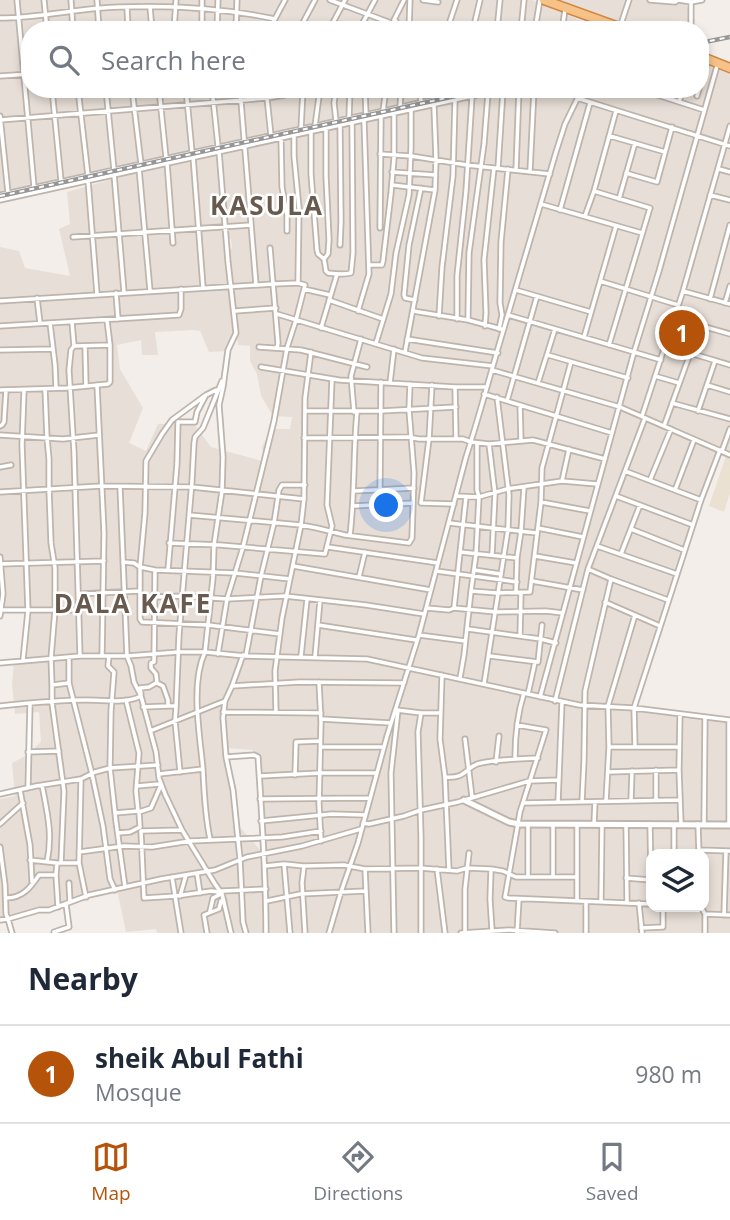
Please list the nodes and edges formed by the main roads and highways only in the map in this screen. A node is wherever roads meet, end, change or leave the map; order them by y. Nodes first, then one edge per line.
1 (541, 0) edge
2 (598, 21) edge
3 (600, 21) edge
4 (709, 61) edge
5 (709, 62) edge
6 (730, 69) edge

1 - 2 highway
1 - 3 highway
4 - 6 highway
5 - 6 highway

